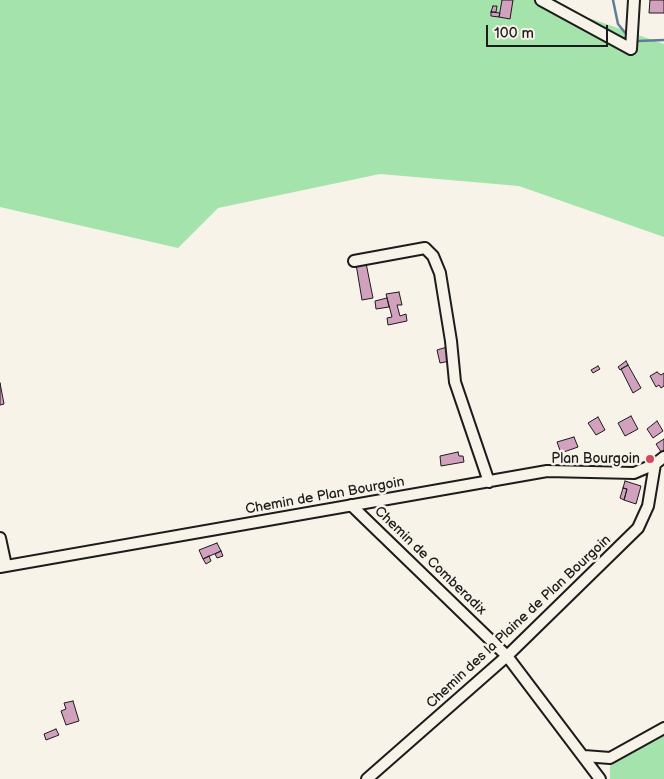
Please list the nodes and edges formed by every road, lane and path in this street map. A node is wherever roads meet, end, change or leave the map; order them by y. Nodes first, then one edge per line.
1 (541, 0) edge
2 (634, 0) edge
3 (354, 261) dead end
4 (664, 457) edge
5 (655, 464) junction
6 (489, 482) junction
7 (351, 505) junction
8 (0, 538) edge
9 (3, 566) edge
10 (507, 656) junction
11 (664, 728) edge
12 (584, 756) junction
13 (367, 779) edge
14 (600, 779) edge

1 - 2 street
3 - 6 street
4 - 5 street, Chemin de Plan Bourgoin
5 - 6 street, Chemin de Plan Bourgoin
5 - 10 street, Chemin des la Plaine de Plan Bourgoin
6 - 7 street, Chemin de Plan Bourgoin
7 - 9 street, Chemin de Plan Bourgoin
7 - 10 street, Chemin de Comberadix
8 - 9 street
10 - 12 street, Chemin de Comberadix
10 - 13 street, Chemin des la Plaine de Plan Bourgoin
11 - 12 street
12 - 14 street, Chemin de Comberadix

